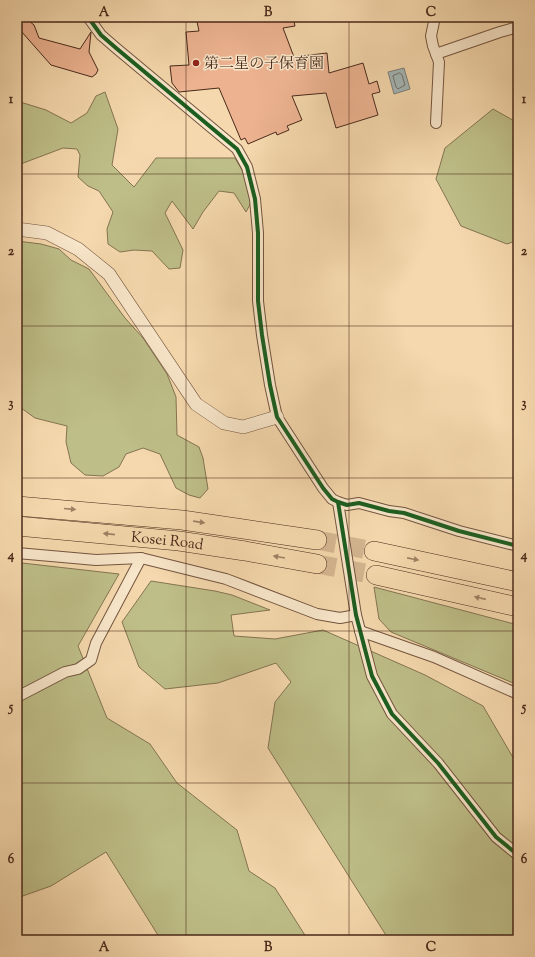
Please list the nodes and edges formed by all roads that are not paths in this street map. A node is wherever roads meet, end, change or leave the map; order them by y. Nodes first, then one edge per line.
1 (88, 17) edge
2 (435, 17) edge
3 (518, 27) edge
4 (436, 54) junction
5 (436, 123) dead end
6 (17, 229) edge
7 (277, 417) junction
8 (338, 502) junction
9 (17, 504) edge
10 (17, 526) edge
11 (17, 532) edge
12 (85, 532) junction
13 (317, 540) tunnel mouth
14 (518, 546) edge
15 (374, 551) tunnel mouth
16 (17, 553) edge
17 (141, 558) junction
18 (317, 564) tunnel mouth
19 (376, 575) tunnel mouth
20 (518, 582) edge
21 (518, 607) edge
22 (356, 615) junction
23 (360, 631) junction
24 (518, 694) edge
25 (17, 697) edge
26 (518, 855) edge

1 - 7 street
2 - 4 street
3 - 4 street
4 - 5 street
6 - 7 street
7 - 8 street
8 - 14 street
8 - 22 street
9 -> 13 highway, Kosei Road
10 - 12 highway, Kosei Road
11 - 12 highway
18 -> 12 highway, Kosei Road
15 -> 20 highway
16 - 17 street
17 - 22 street
17 - 25 street
21 -> 19 highway
22 - 23 street
23 - 24 street
23 - 26 street

